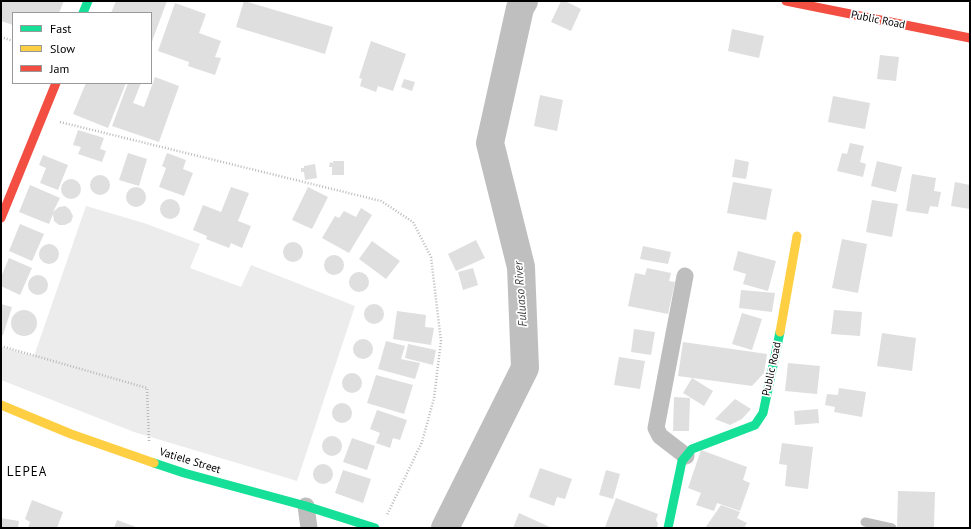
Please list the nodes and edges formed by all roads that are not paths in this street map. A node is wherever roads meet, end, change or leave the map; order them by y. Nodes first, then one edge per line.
1 (88, 1) edge
2 (786, 1) edge
3 (83, 12) edge
4 (970, 38) edge
5 (56, 84) edge
6 (1, 218) edge
7 (797, 236) dead end
8 (685, 276) dead end
9 (1, 405) edge
10 (686, 456) junction
11 (306, 506) junction
12 (865, 522) dead end
13 (309, 528) edge
14 (375, 528) edge
15 (668, 528) edge
16 (892, 528) edge

1 - 3 main road
2 - 4 main road, Public Road
5 - 6 main road
7 - 10 main road, Public Road
8 - 10 street
9 - 11 main road, Vatiele Street
10 - 15 main road
11 - 13 street
11 - 14 main road, Vatiele Street
12 - 16 lane

